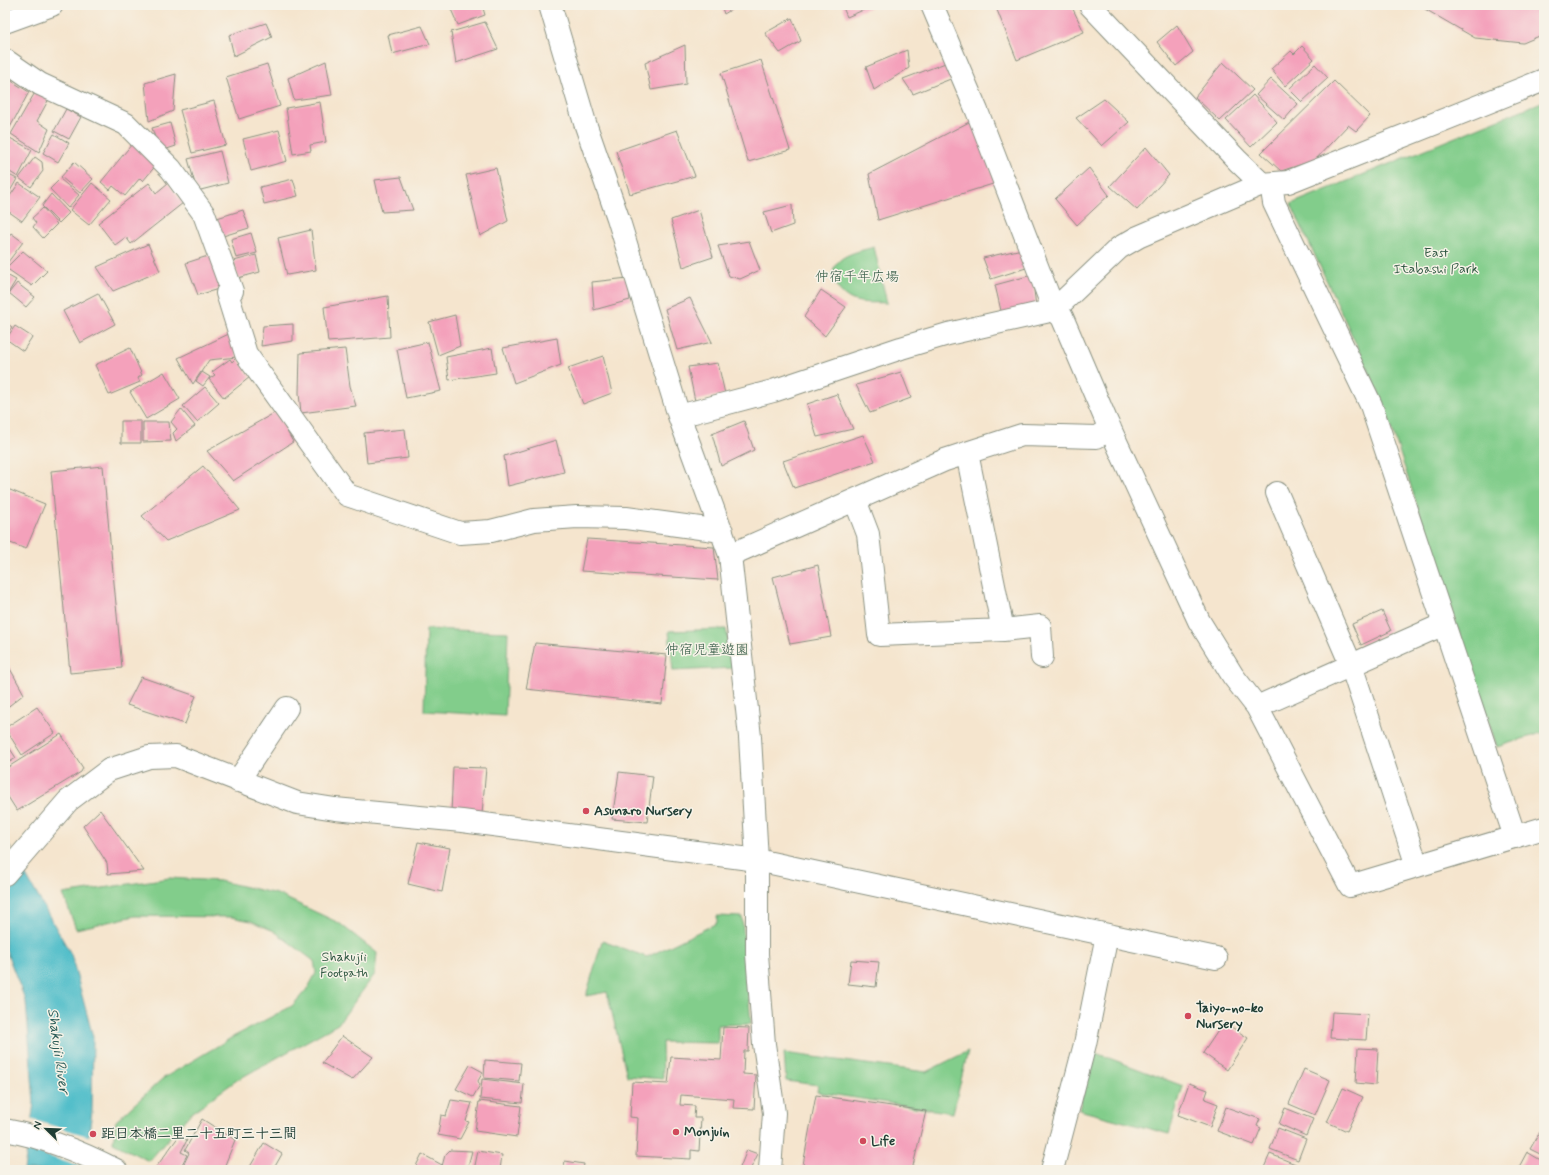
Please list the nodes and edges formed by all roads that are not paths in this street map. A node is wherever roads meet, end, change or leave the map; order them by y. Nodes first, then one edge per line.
1 (52, 5) edge
2 (550, 5) edge
3 (932, 5) edge
4 (1090, 5) edge
5 (5, 22) edge
6 (5, 60) edge
7 (1544, 80) edge
8 (1267, 184) junction
9 (1054, 310) junction
10 (679, 416) junction
11 (1110, 428) junction
12 (967, 453) junction
13 (1277, 493) dead end
14 (855, 500) junction
15 (722, 531) junction
16 (730, 555) junction
17 (1444, 624) junction
18 (1003, 630) junction
19 (1042, 657) dead end
20 (1351, 665) junction
21 (1257, 707) junction
22 (287, 708) dead end
23 (238, 781) junction
24 (1544, 828) edge
25 (1515, 837) junction
26 (757, 860) junction
27 (1417, 866) junction
28 (5, 874) edge
29 (1107, 935) junction
30 (1216, 958) dead end
31 (5, 1130) edge
32 (116, 1170) edge
33 (770, 1170) edge
34 (1052, 1170) edge

1 - 5 street
2 - 10 street
3 - 9 street
4 - 8 street
6 - 15 street
7 - 8 street
8 - 9 street
8 - 17 street
9 - 10 street
9 - 11 street
10 - 15 street
11 - 12 street
11 - 21 street
12 - 14 street
12 - 18 street
13 - 20 street
14 - 16 street
14 - 18 street
15 - 16 street
16 - 26 street
17 - 20 street
17 - 25 street
18 - 19 street
20 - 21 street
20 - 27 street
21 - 27 street
22 - 23 street
23 - 26 street
23 - 28 street
24 - 25 street
25 - 27 street
26 - 29 street
26 - 33 street
29 - 30 street
29 - 34 street
31 - 32 street

